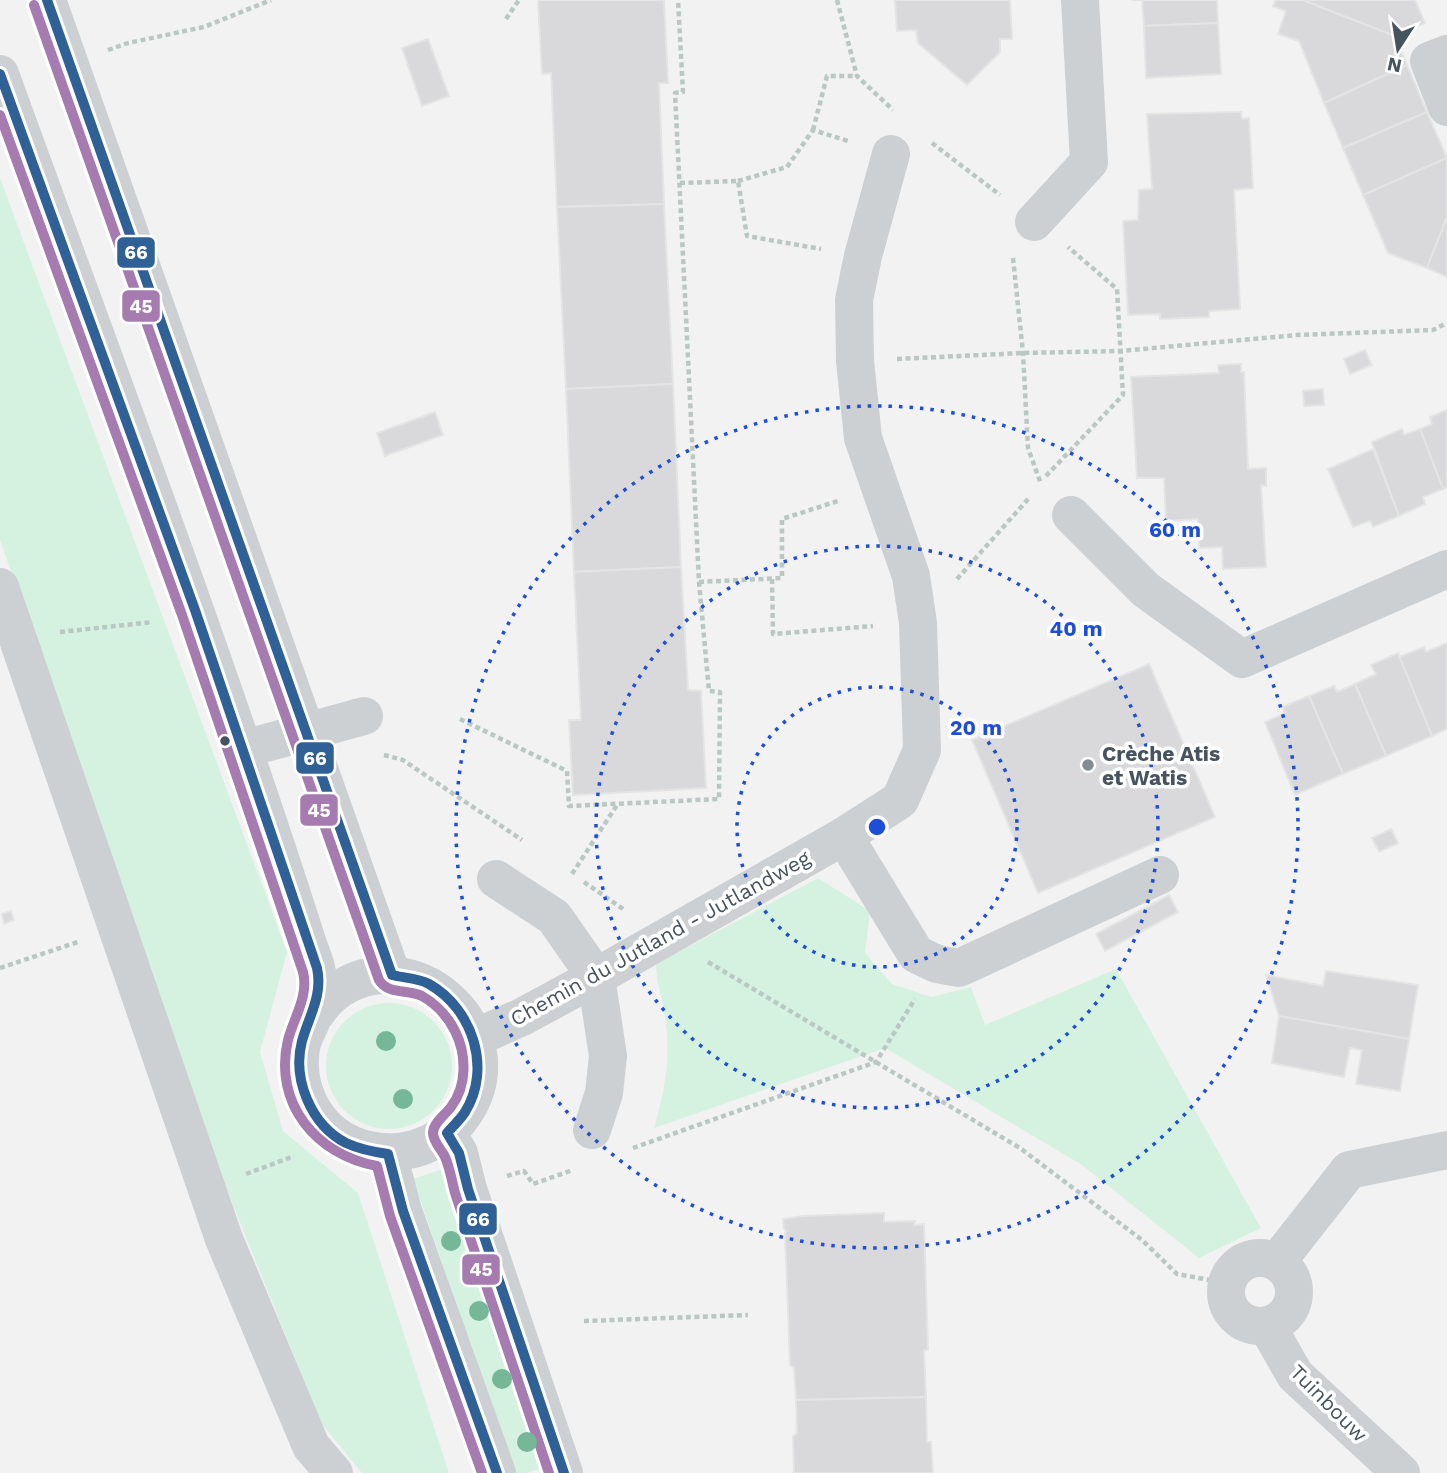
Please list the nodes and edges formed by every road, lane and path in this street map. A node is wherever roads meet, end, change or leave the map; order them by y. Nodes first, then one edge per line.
1 (47, 0) edge
2 (271, 0) edge
3 (519, 0) edge
4 (678, 0) edge
5 (837, 0) edge
6 (1080, 0) edge
7 (506, 19) dead end
8 (128, 43) dead end
9 (1447, 54) edge
10 (0, 74) edge
11 (857, 76) junction
12 (1447, 107) edge
13 (897, 113) dead end
14 (813, 130) junction
15 (928, 139) dead end
16 (891, 154) joint
17 (738, 181) junction
18 (680, 183) junction
19 (1034, 222) junction
20 (863, 256) junction
21 (1447, 323) edge
22 (1120, 351) junction
23 (1023, 353) junction
24 (855, 361) junction
25 (1040, 483) junction
26 (879, 488) junction
27 (1071, 515) joint
28 (1447, 569) edge
29 (772, 579) junction
30 (699, 582) junction
31 (0, 587) edge
32 (918, 623) junction
33 (159, 633) dead end
34 (48, 634) dead end
35 (364, 716) dead end
36 (460, 719) dead end
37 (306, 731) junction
38 (244, 749) junction
39 (617, 805) junction
40 (844, 836) junction
41 (572, 874) dead end
42 (1160, 875) dead end
43 (496, 879) dead end
44 (118, 929) junction
45 (666, 937) junction
46 (937, 964) junction
47 (0, 968) edge
48 (392, 975) junction
49 (596, 977) junction
50 (312, 1018) junction
51 (475, 1038) junction
52 (876, 1062) junction
53 (592, 1130) dead end
54 (447, 1133) junction
55 (337, 1138) junction
56 (629, 1149) dead end
57 (1447, 1150) edge
58 (388, 1154) junction
59 (581, 1167) dead end
60 (505, 1177) dead end
61 (209, 1195) junction
62 (1278, 1262) junction
63 (1226, 1283) junction
64 (748, 1315) dead end
65 (584, 1321) dead end
66 (1267, 1326) junction
67 (334, 1473) edge
68 (497, 1473) edge
69 (564, 1473) edge
70 (1401, 1473) edge

1 - 37 street
2 - 8 path
3 - 7 path
4 - 18 path
5 - 11 path
6 - 19 street
9 - 12 street
10 - 38 street
11 - 13 path
11 - 14 path
14 - 16 path
14 - 17 path
15 - 19 path
16 - 20 street, Chemin du Jutland - Jutlandweg
17 - 18 path
17 - 20 path
18 - 30 path
19 - 22 path
19 - 23 path
20 - 24 street, Chemin du Jutland - Jutlandweg
21 - 22 path
22 - 23 path
22 - 25 path
23 - 24 path
23 - 25 path
24 - 26 street, Chemin du Jutland - Jutlandweg
25 - 27 path
25 - 32 path
26 - 29 path
26 - 32 street, Chemin du Jutland - Jutlandweg
27 - 28 street
29 - 30 path
29 - 32 path
30 - 39 path
31 - 44 street
32 - 40 street, Chemin du Jutland - Jutlandweg
33 - 34 path
35 - 37 street
36 - 39 path
37 - 38 street
37 - 48 street
38 - 50 street
39 - 41 path
40 - 45 street, Chemin du Jutland - Jutlandweg
40 - 46 street
42 - 46 street
43 - 49 street
44 - 47 path
44 - 61 street
45 - 49 street, Chemin du Jutland - Jutlandweg
45 - 52 path
46 - 52 path
48 - 50 street
48 - 51 street
49 - 51 street, Chemin du Jutland - Jutlandweg
49 - 53 street
50 - 55 street
51 - 54 street
52 - 56 path
52 - 63 path
54 - 58 street
54 - 69 street
55 - 58 street
55 - 61 path
57 - 62 street
58 - 68 street
59 - 60 path
61 - 67 street
62 - 63 street
62 - 66 street
63 - 66 street
64 - 65 path
66 - 70 street, Tuinbouw

